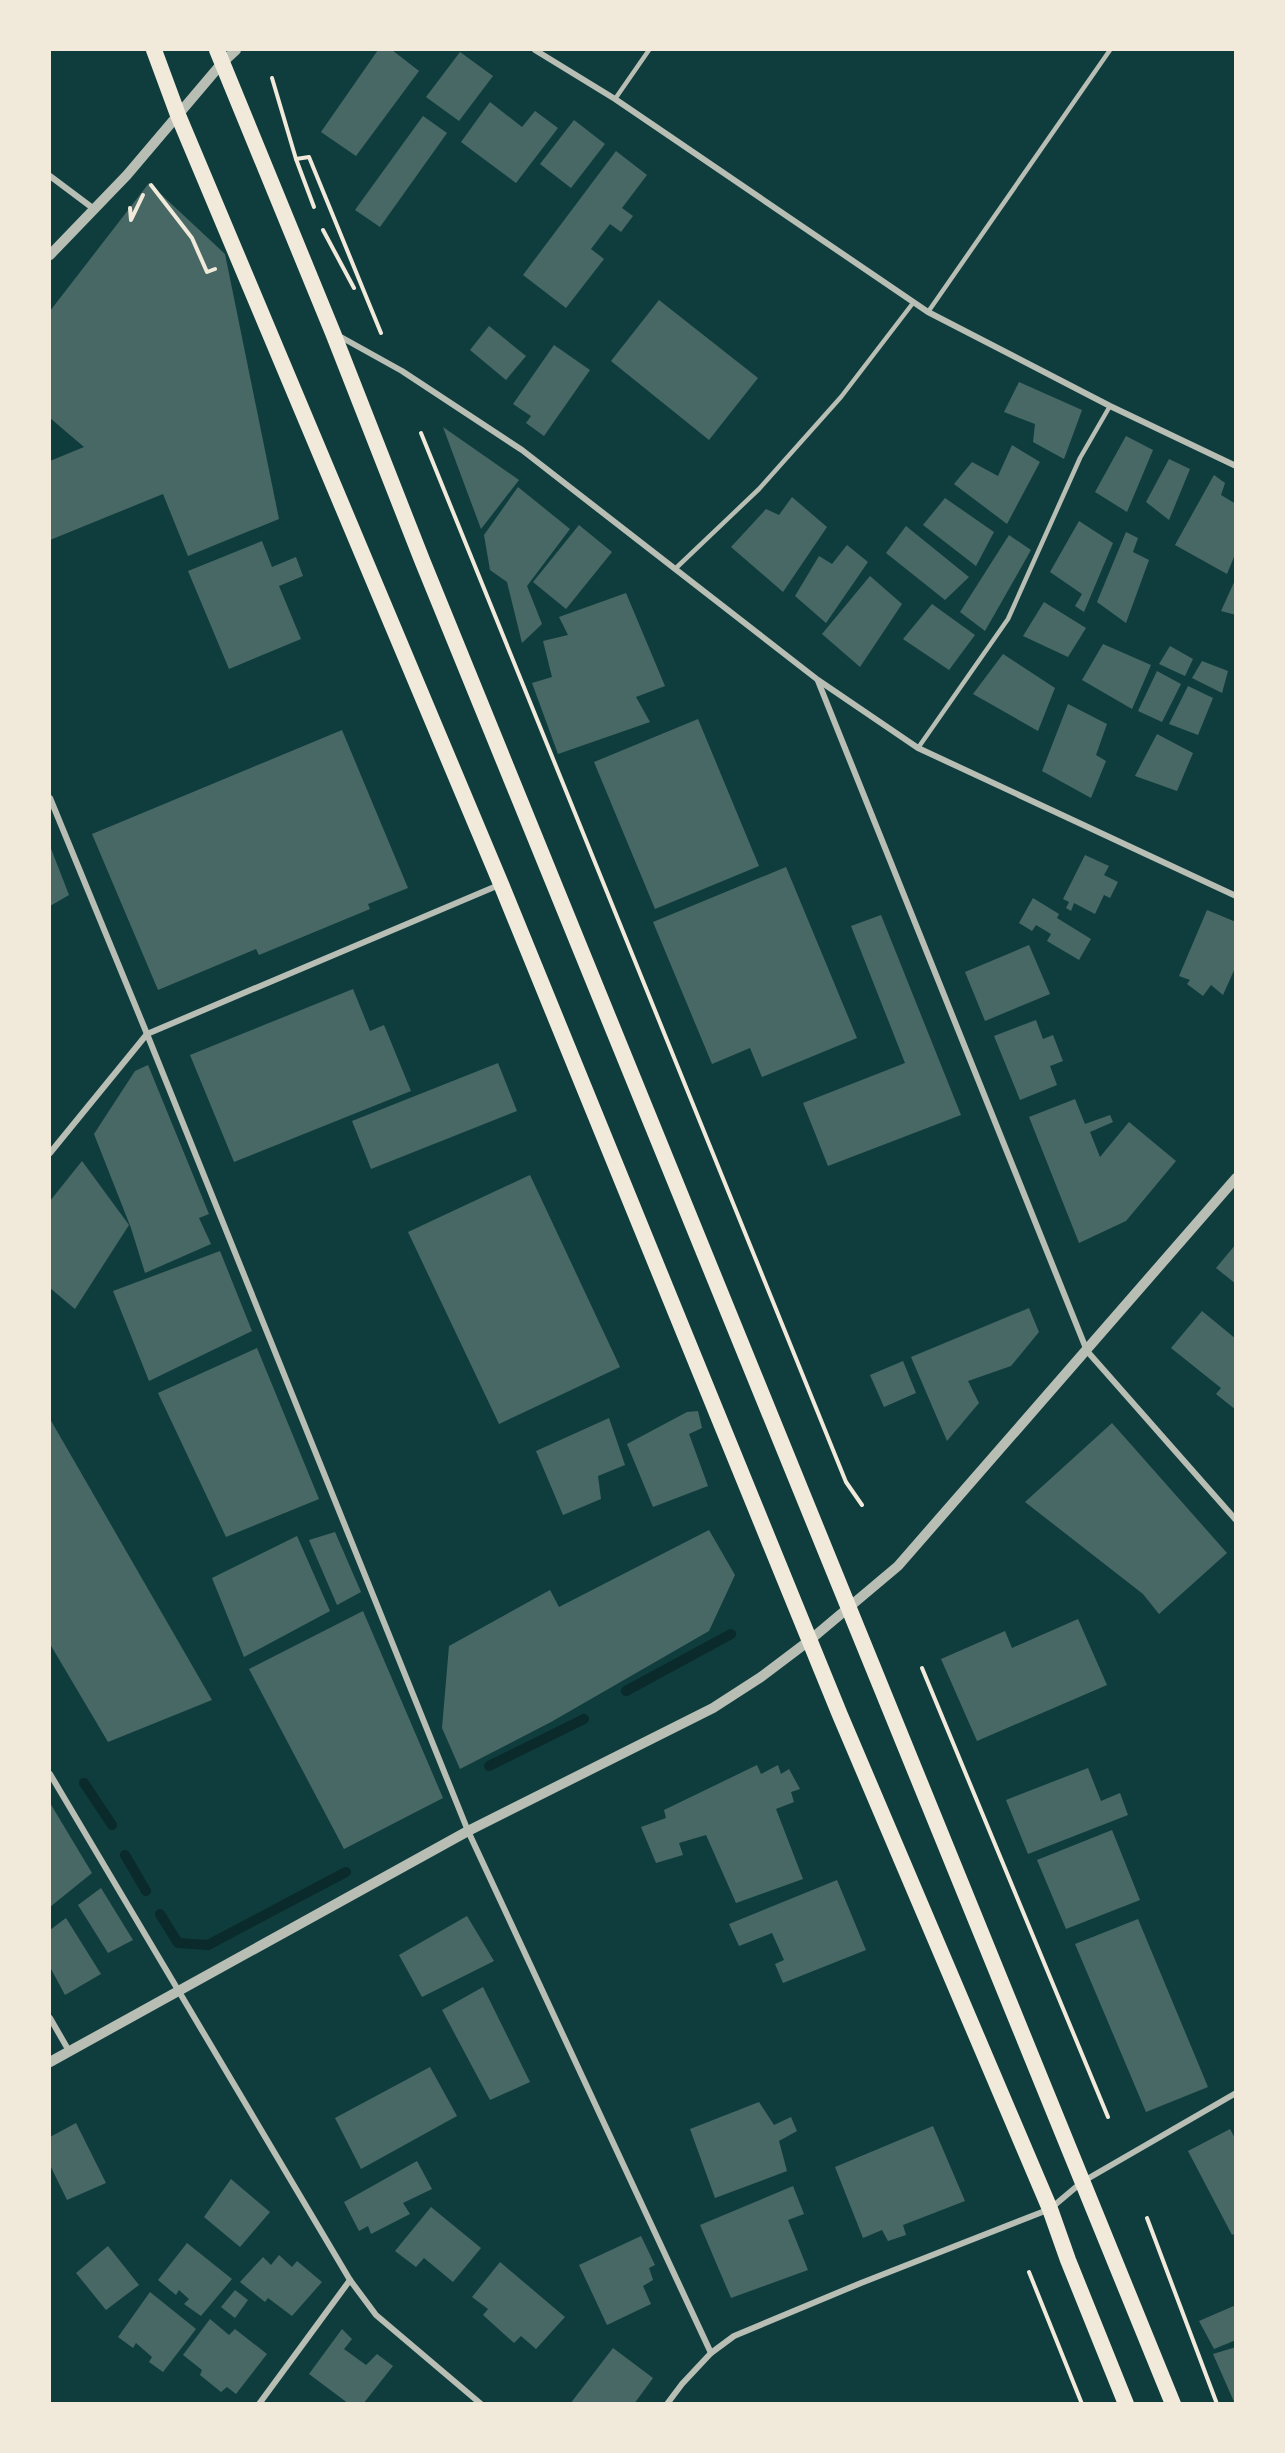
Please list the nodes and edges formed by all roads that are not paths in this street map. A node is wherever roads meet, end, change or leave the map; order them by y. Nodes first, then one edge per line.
1 (154, 50) edge
2 (236, 50) edge
3 (535, 50) edge
4 (649, 50) edge
5 (1110, 50) edge
6 (219, 56) edge
7 (615, 99) junction
8 (178, 115) junction
9 (50, 176) edge
10 (94, 209) junction
11 (50, 255) edge
12 (913, 303) junction
13 (928, 312) junction
14 (333, 333) junction
15 (1110, 406) junction
16 (1236, 465) edge
17 (675, 569) junction
18 (818, 680) junction
19 (918, 748) junction
20 (50, 798) edge
21 (501, 884) junction
22 (1236, 896) edge
23 (147, 1034) junction
24 (50, 1153) edge
25 (1236, 1178) edge
26 (1087, 1351) junction
27 (1236, 1520) edge
28 (849, 1608) junction
29 (810, 1640) junction
30 (50, 1774) edge
31 (468, 1831) junction
32 (178, 1992) junction
33 (50, 2018) edge
34 (69, 2051) junction
35 (50, 2062) edge
36 (1236, 2093) edge
37 (1082, 2182) junction
38 (1050, 2209) junction
39 (350, 2280) junction
40 (711, 2353) junction
41 (259, 2403) edge
42 (481, 2403) edge
43 (667, 2403) edge
44 (1126, 2403) edge
45 (1173, 2403) edge

1 - 8 highway
2 - 6 street
3 - 7 street
4 - 7 lane
5 - 13 lane
6 - 8 street
6 - 14 highway
7 - 12 street
8 - 10 street
8 - 21 highway
9 - 10 street
10 - 11 street
12 - 13 street
12 - 17 lane
13 - 15 street
14 - 17 street
14 - 28 highway
15 - 16 street
15 - 19 lane
17 - 18 street
18 - 19 street
18 - 26 street
19 - 22 street
20 - 23 street
21 - 23 street
21 - 29 highway
23 - 24 street
23 - 31 street
25 - 26 street
26 - 27 street
26 - 28 street
28 - 29 street
28 - 37 highway
29 - 31 street
29 - 38 highway
30 - 32 street
31 - 32 street
31 - 40 street
32 - 34 street
32 - 39 street
33 - 34 street
34 - 35 street
36 - 37 street
37 - 38 street
37 - 45 highway
38 - 40 street
38 - 44 highway
39 - 41 street
39 - 42 street
40 - 43 street

